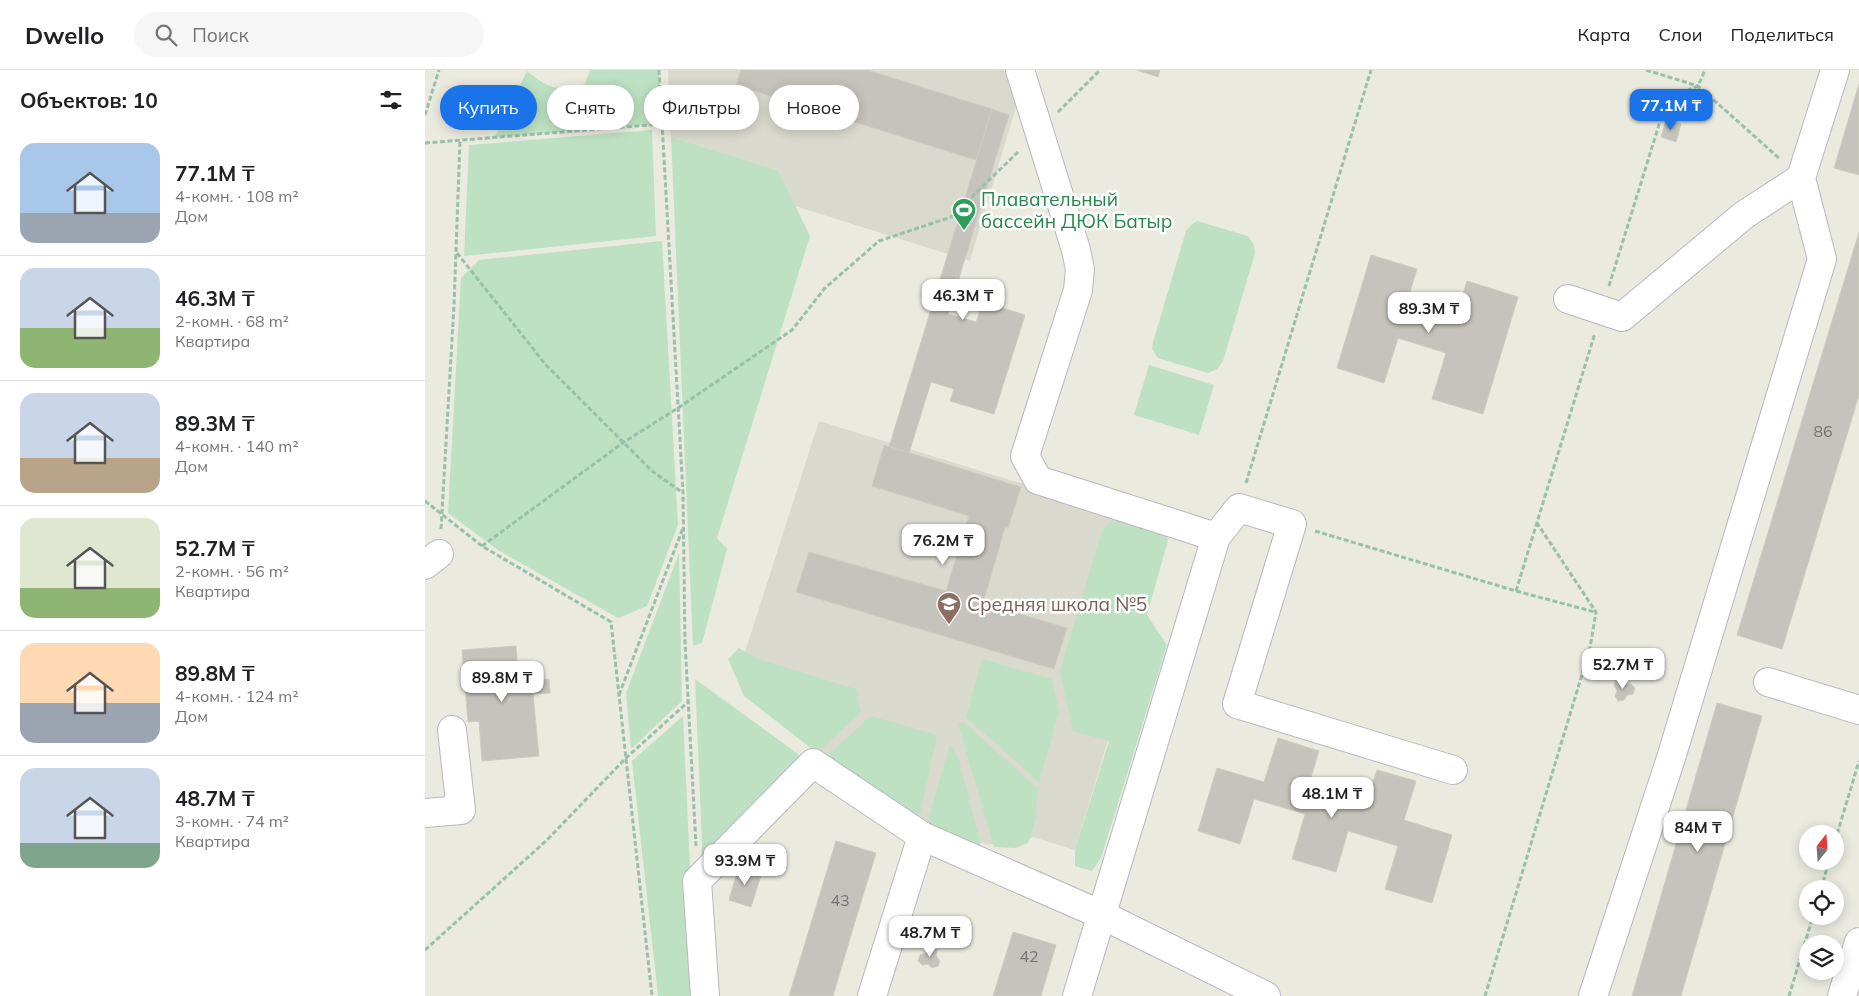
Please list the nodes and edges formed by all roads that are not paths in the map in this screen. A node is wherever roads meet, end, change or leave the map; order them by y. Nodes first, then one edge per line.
1 (1020, 70) edge
2 (1835, 70) edge
3 (1801, 178) junction
4 (1568, 299) dead end
5 (1217, 537) junction
6 (1768, 682) dead end
7 (1859, 710) edge
8 (452, 730) dead end
9 (1453, 770) dead end
10 (425, 812) edge
11 (922, 836) junction
12 (1103, 916) junction
13 (1859, 942) edge
14 (705, 996) edge
15 (872, 996) edge
16 (1077, 996) edge
17 (1266, 996) edge
18 (1593, 996) edge
19 (1842, 996) edge

1 - 5 street
2 - 3 street
3 - 4 street
3 - 18 street
5 - 9 street
5 - 12 street
6 - 7 street
8 - 10 street
11 - 12 street
11 - 14 street
11 - 15 street
12 - 16 street
12 - 17 street
13 - 19 street

